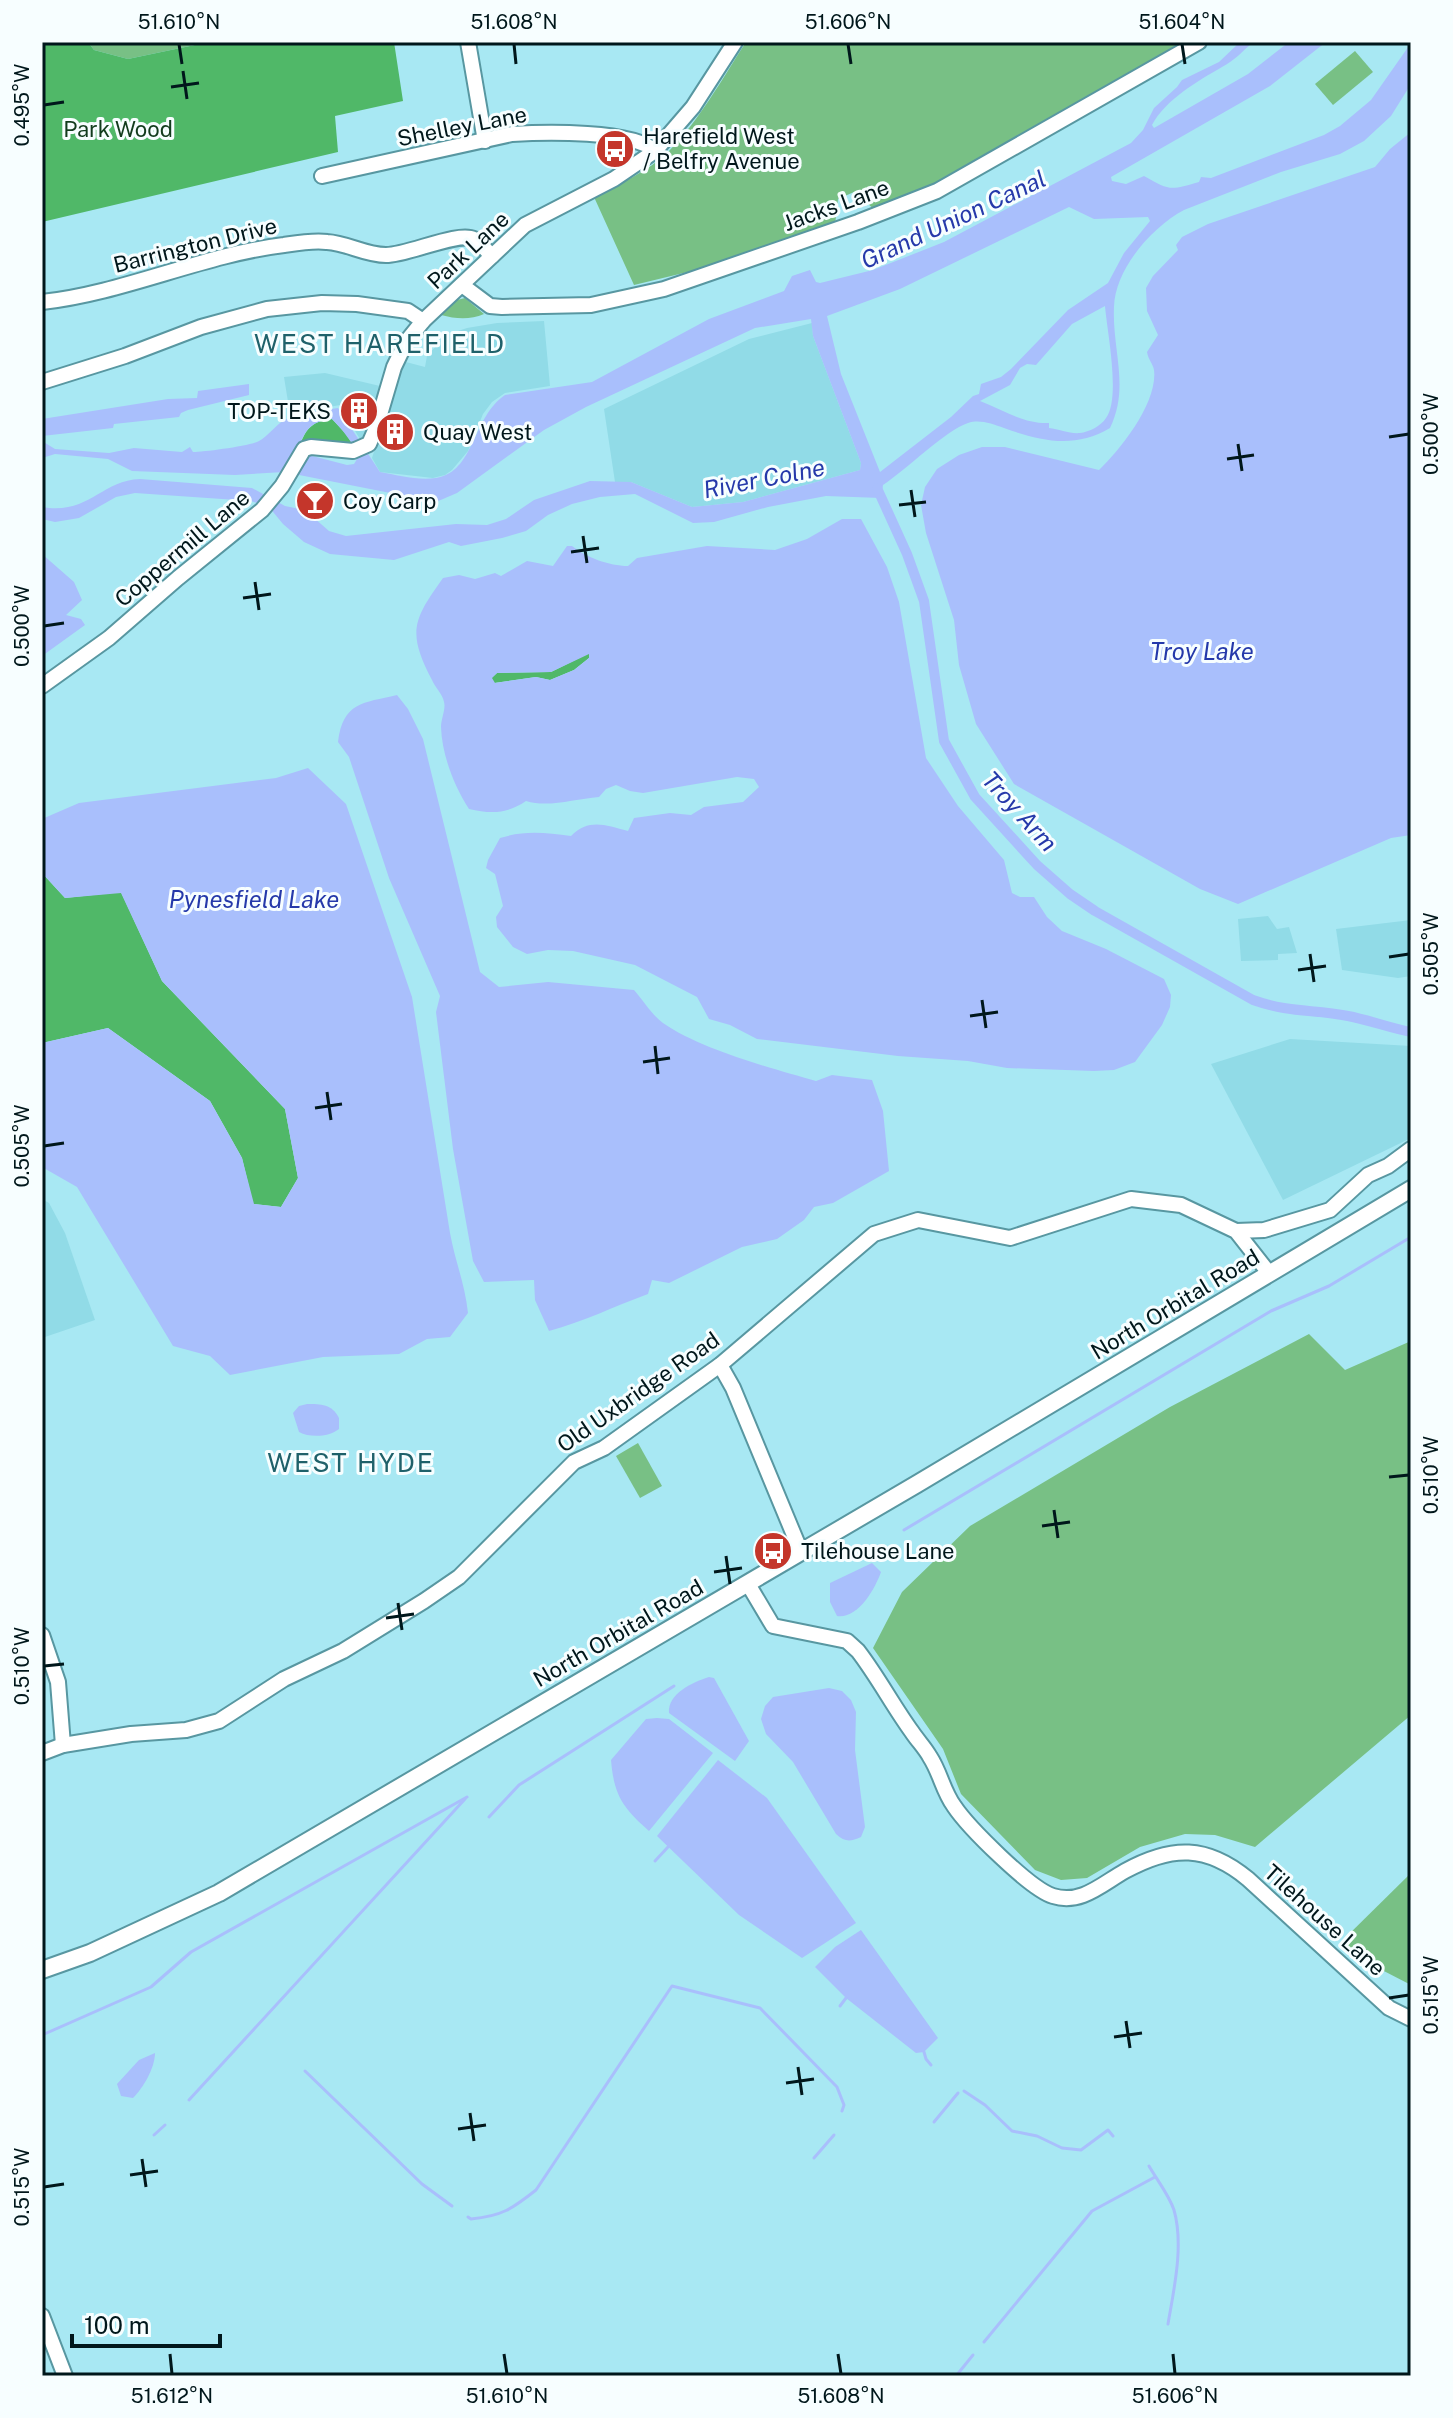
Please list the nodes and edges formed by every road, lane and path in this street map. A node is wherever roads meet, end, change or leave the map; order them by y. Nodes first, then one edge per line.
1 (468, 42) edge
2 (735, 42) edge
3 (1199, 42) edge
4 (485, 141) junction
5 (655, 151) junction
6 (322, 176) dead end
7 (492, 256) junction
8 (462, 285) junction
9 (42, 302) edge
10 (423, 321) junction
11 (42, 382) edge
12 (376, 428) joint
13 (42, 686) edge
14 (1411, 1149) edge
15 (1411, 1189) edge
16 (1264, 1230) junction
17 (1236, 1231) junction
18 (1263, 1266) junction
19 (720, 1365) junction
20 (801, 1552) junction
21 (748, 1584) junction
22 (42, 1635) edge
23 (63, 1745) junction
24 (42, 1753) edge
25 (42, 1970) edge
26 (1411, 2019) edge
27 (42, 2316) edge
28 (65, 2376) edge

1 - 4 street
2 - 5 street, Park Lane
3 - 8 street, Jacks Lane
4 - 5 street, Shelley Lane
4 - 6 street, Shelley Lane
5 - 7 street, Park Lane
7 - 8 street, Park Lane
7 - 9 street, Barrington Drive
8 - 10 street, Park Lane
10 - 11 street
10 - 12 street, Park Lane
12 - 13 street, Coppermill Lane
14 - 16 street
15 - 18 main road, North Orbital Road
16 - 17 street
16 - 18 street
17 - 18 street, Old Uxbridge Road
17 - 19 street, Old Uxbridge Road
18 - 20 main road, North Orbital Road
19 - 20 street
19 - 23 street, Old Uxbridge Road
20 - 21 main road, North Orbital Road
21 - 25 main road, North Orbital Road
21 - 26 street, Tilehouse Lane
22 - 23 street
23 - 24 street, Old Uxbridge Road
27 - 28 street

